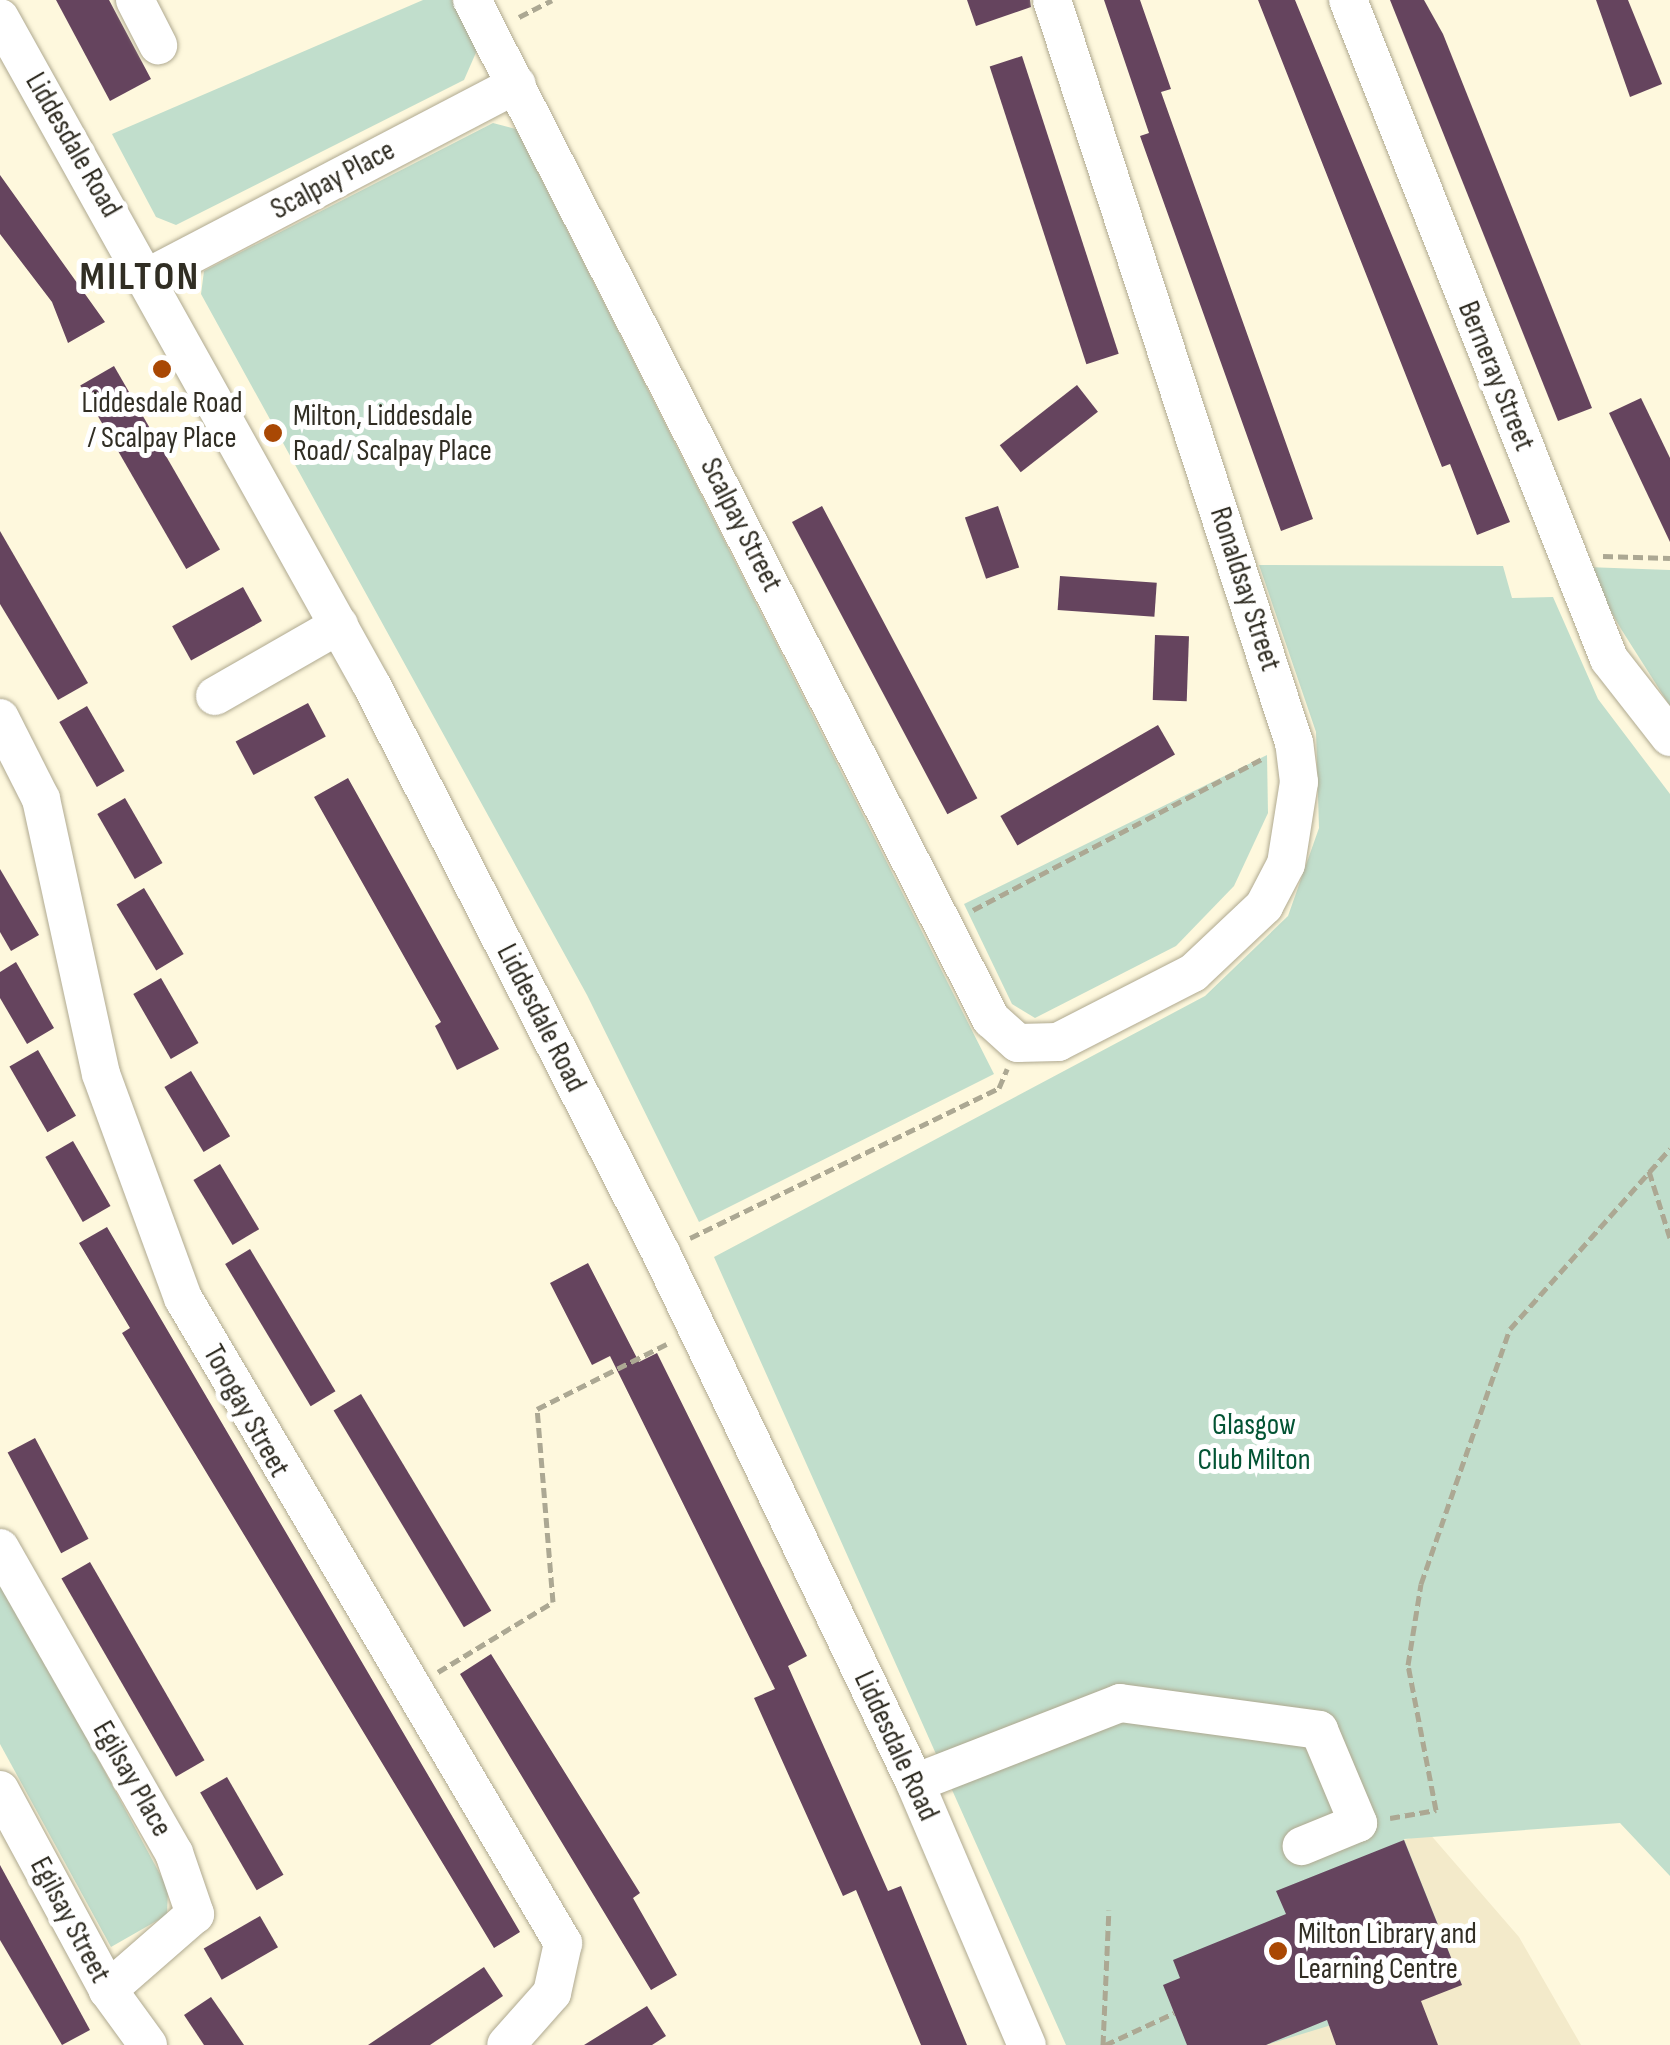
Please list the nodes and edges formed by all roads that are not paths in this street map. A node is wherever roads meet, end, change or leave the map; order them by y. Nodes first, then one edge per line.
1 (135, 0) edge
2 (1052, 0) edge
3 (1348, 0) edge
4 (481, 16) edge
5 (0, 18) edge
6 (158, 44) dead end
7 (517, 84) junction
8 (148, 277) junction
9 (340, 625) junction
10 (215, 696) dead end
11 (0, 718) edge
12 (1670, 738) edge
13 (1018, 1044) joint
14 (0, 1548) edge
15 (915, 1783) junction
16 (0, 1790) edge
17 (1302, 1846) dead end
18 (108, 1990) junction
19 (148, 2045) edge
20 (506, 2045) edge
21 (1027, 2045) edge

1 - 6 street
2 - 13 street, Ronaldsay Street
3 - 12 street, Berneray Street
4 - 7 street, Scalpay Street
5 - 8 street, Liddesdale Road
7 - 8 street, Scalpay Place
7 - 13 street, Scalpay Street
8 - 9 street, Liddesdale Road
9 - 10 street
9 - 15 street, Liddesdale Road
11 - 20 street, Torogay Street
14 - 18 street, Egilsay Place
15 - 17 street
15 - 21 street, Liddesdale Road
16 - 18 street, Egilsay Street
18 - 19 street, Egilsay Street

